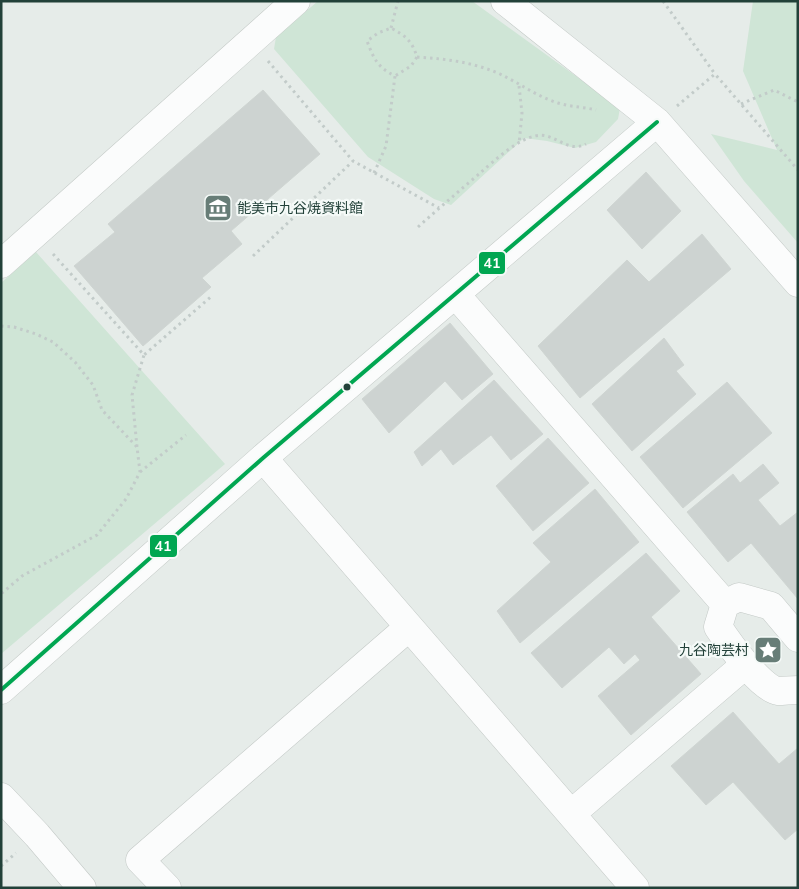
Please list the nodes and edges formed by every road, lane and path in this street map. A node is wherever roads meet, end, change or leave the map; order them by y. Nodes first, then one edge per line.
1 (296, 1) edge
2 (398, 1) edge
3 (505, 1) edge
4 (663, 1) edge
5 (391, 28) junction
6 (251, 41) junction
7 (417, 57) junction
8 (715, 74) junction
9 (395, 76) junction
10 (519, 85) junction
11 (798, 102) edge
12 (740, 104) junction
13 (604, 113) dead end
14 (657, 122) junction
15 (590, 141) dead end
16 (519, 144) junction
17 (353, 161) junction
18 (798, 170) edge
19 (374, 172) junction
20 (439, 208) junction
21 (418, 227) dead end
22 (35, 234) junction
23 (253, 256) dead end
24 (1, 264) edge
25 (798, 283) edge
26 (213, 295) dead end
27 (456, 295) junction
28 (1, 326) edge
29 (144, 355) junction
30 (186, 436) dead end
31 (137, 448) junction
32 (263, 458) junction
33 (140, 472) junction
34 (1, 594) edge
35 (726, 604) junction
36 (409, 627) junction
37 (794, 627) edge
38 (746, 664) junction
39 (1, 690) edge
40 (798, 690) edge
41 (1, 797) edge
42 (571, 814) junction
43 (82, 888) edge
44 (167, 888) edge
45 (635, 888) edge

1 - 6 street
2 - 5 path
3 - 14 street
4 - 8 path
5 - 7 path
5 - 9 path
6 - 17 path
6 - 22 street
7 - 9 path
7 - 10 path
8 - 12 path
8 - 14 path
9 - 19 path
10 - 13 path
10 - 16 path
11 - 12 path
12 - 18 path
14 - 25 street
14 - 27 street
15 - 16 path
16 - 20 path
17 - 19 path
17 - 23 path
19 - 20 path
20 - 21 path
22 - 24 street
22 - 29 path
26 - 29 path
27 - 32 street
27 - 35 street
28 - 31 path
29 - 31 path
30 - 33 path
31 - 33 path
32 - 36 street
32 - 39 street
33 - 34 path
35 - 37 street
35 - 38 street
36 - 42 street
36 - 44 street
38 - 40 street
38 - 42 street
41 - 43 street
42 - 45 street

